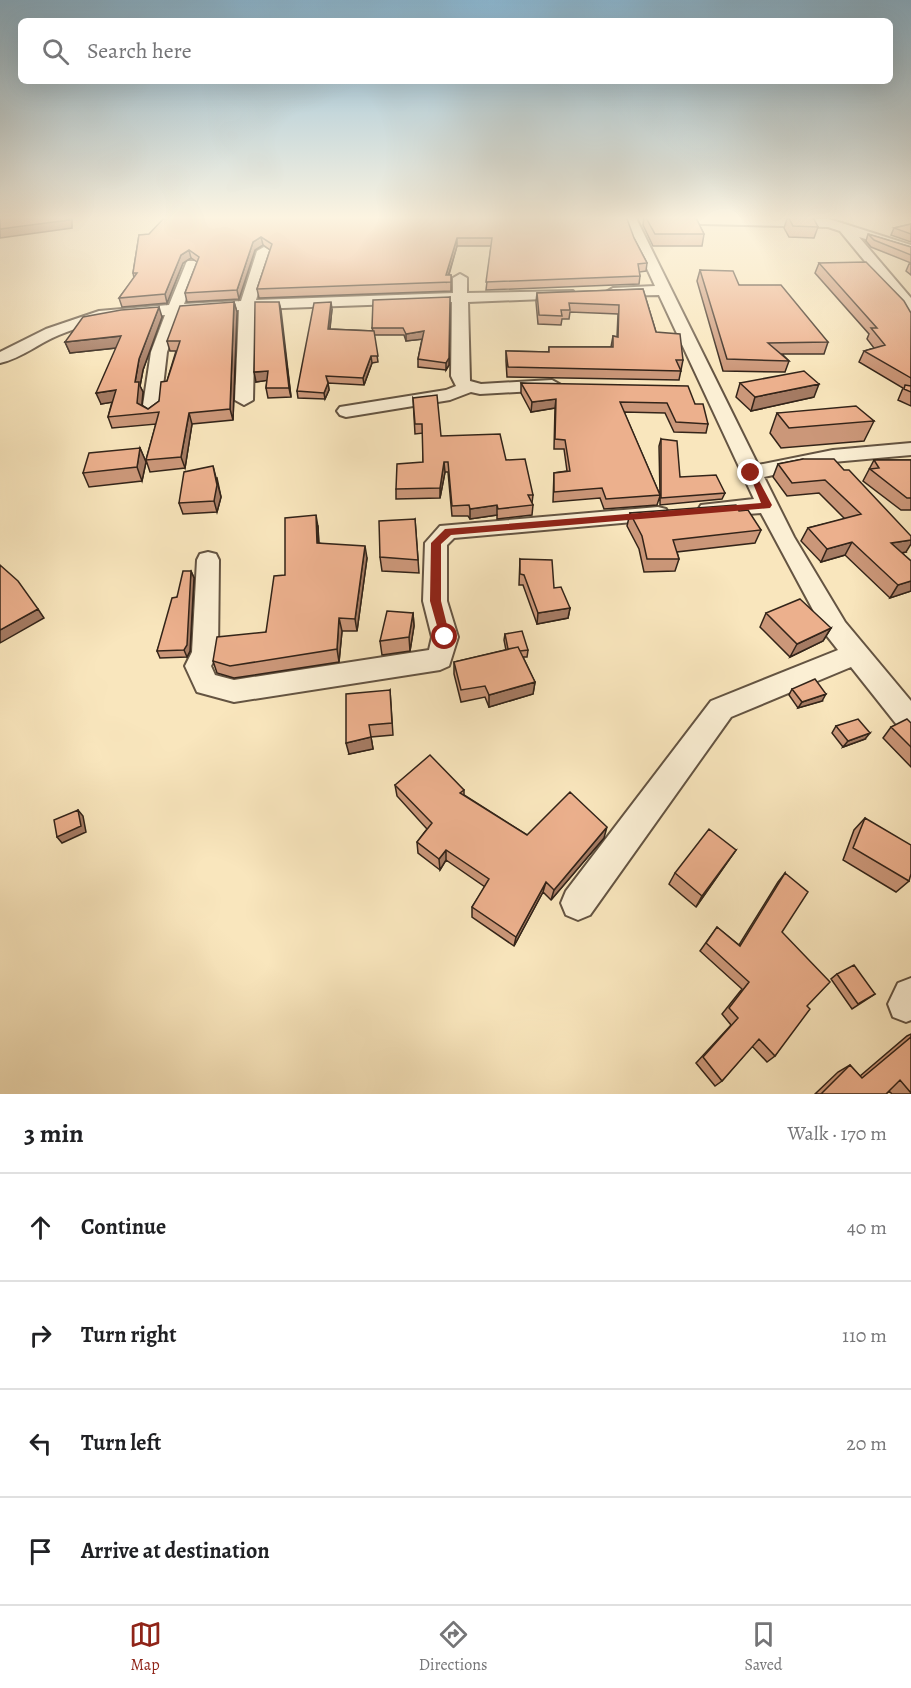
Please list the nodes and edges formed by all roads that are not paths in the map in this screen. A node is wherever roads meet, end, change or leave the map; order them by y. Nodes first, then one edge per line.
1 (191, 267) edge
2 (259, 267) edge
3 (657, 267) edge
4 (877, 267) edge
5 (460, 278) dead end
6 (665, 290) junction
7 (460, 298) junction
8 (247, 305) junction
9 (911, 308) edge
10 (175, 310) junction
11 (0, 358) edge
12 (571, 386) edge
13 (468, 387) junction
14 (244, 400) dead end
15 (346, 411) dead end
16 (151, 412) edge
17 (911, 449) edge
18 (751, 473) junction
19 (767, 505) junction
20 (208, 560) dead end
21 (855, 654) junction
22 (911, 721) edge
23 (578, 903) dead end

1 - 10 street
2 - 8 street
3 - 6 street
4 - 9 street
5 - 7 street
6 - 7 street
6 - 18 street
7 - 8 street
7 - 13 street
8 - 10 street
8 - 14 street
10 - 11 street
10 - 16 street
12 - 13 street
13 - 15 street
17 - 18 street
18 - 19 street
19 - 20 street
19 - 21 street
21 - 22 street
21 - 23 street

